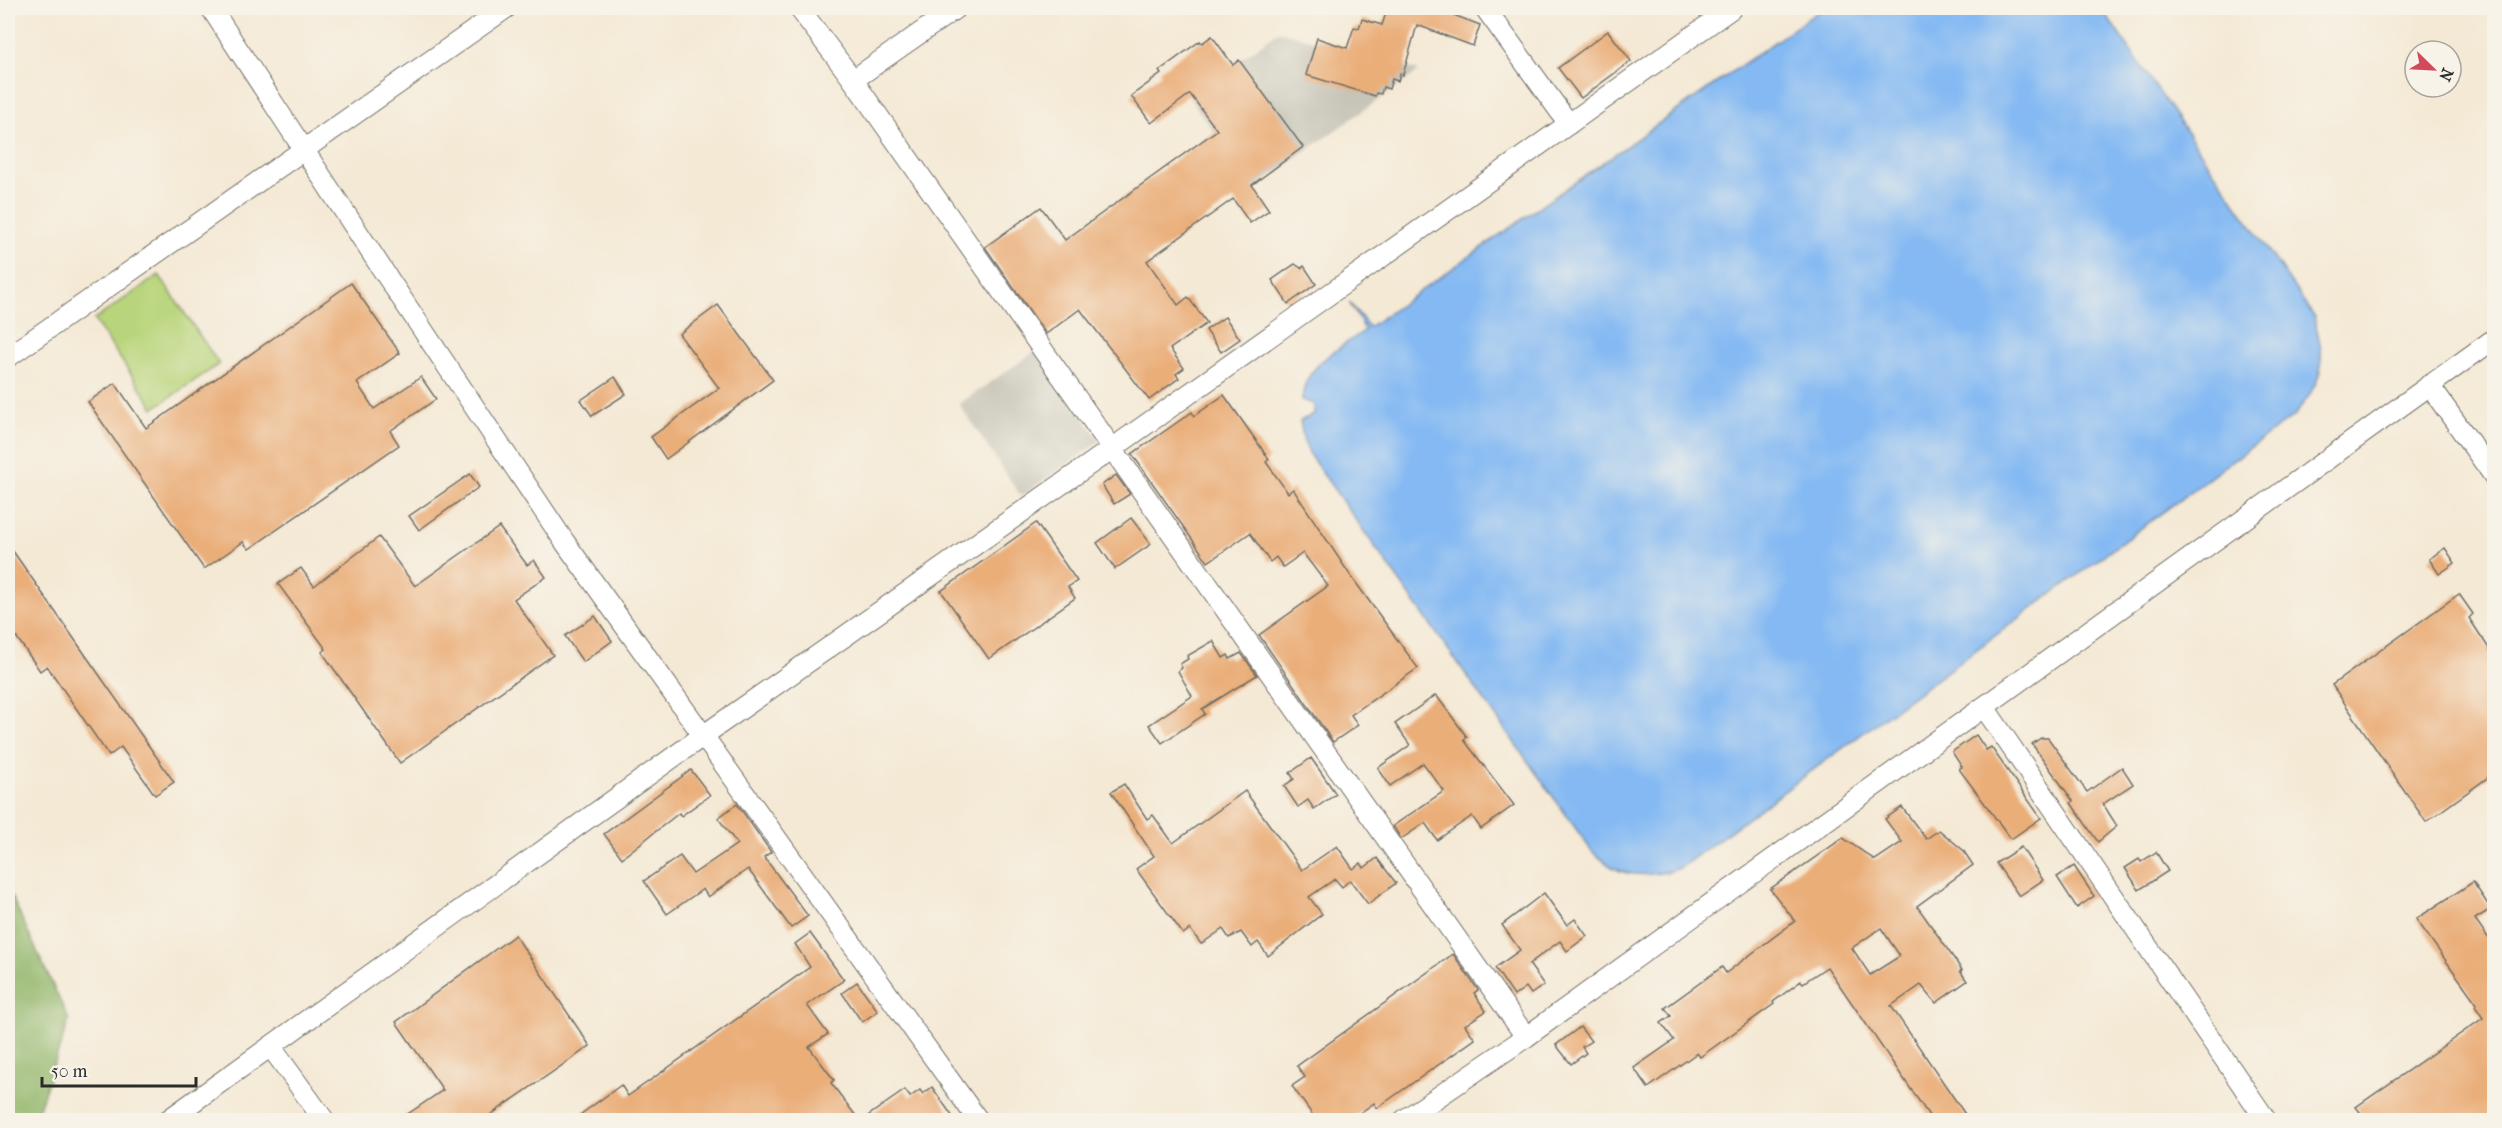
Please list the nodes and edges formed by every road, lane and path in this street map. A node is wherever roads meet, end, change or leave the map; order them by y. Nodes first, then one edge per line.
1 (211, 8) edge
2 (506, 8) edge
3 (799, 8) edge
4 (956, 8) edge
5 (1485, 8) edge
6 (1732, 8) edge
7 (853, 80) junction
8 (1569, 124) junction
9 (304, 147) junction
10 (2494, 339) edge
11 (8, 357) edge
12 (2429, 385) junction
13 (1113, 448) junction
14 (2494, 477) edge
15 (1984, 707) junction
16 (704, 735) junction
17 (1526, 1037) junction
18 (272, 1047) junction
19 (168, 1120) edge
20 (324, 1120) edge
21 (978, 1120) edge
22 (1404, 1120) edge
23 (2266, 1120) edge

1 - 9 street
2 - 9 street
3 - 7 street
4 - 7 street
5 - 8 street
6 - 8 street
7 - 13 street
8 - 13 street
9 - 11 street
9 - 16 street
10 - 12 street
12 - 14 street
12 - 15 street
13 - 16 street
13 - 17 street
15 - 17 street
15 - 23 street
16 - 18 street
16 - 21 street
17 - 22 street
18 - 19 street
18 - 20 street

